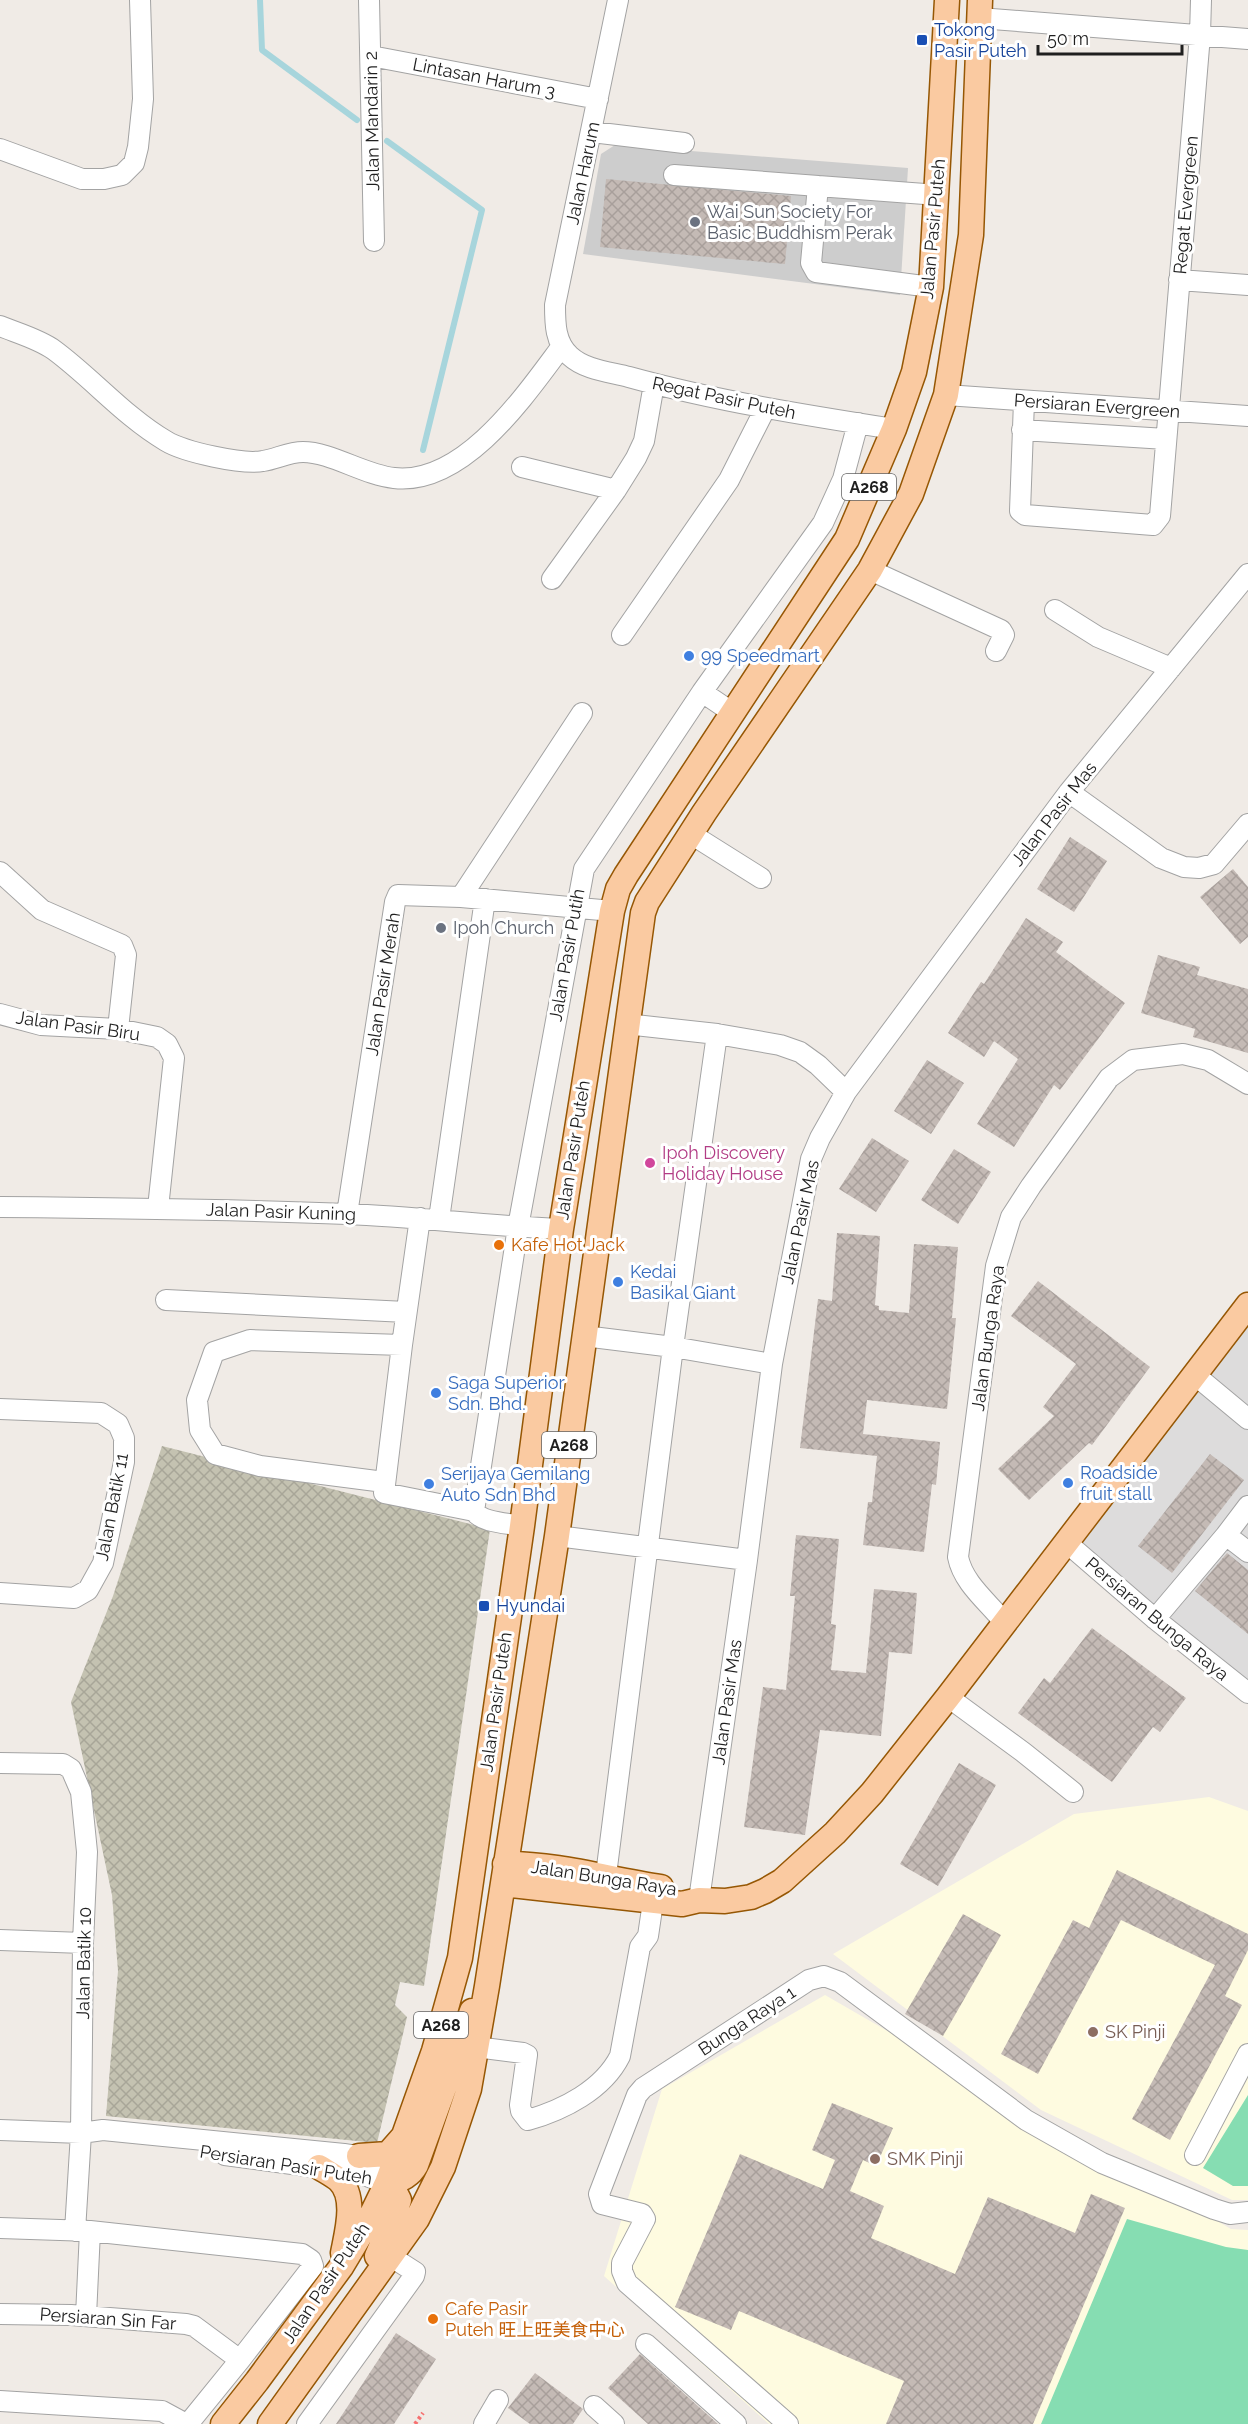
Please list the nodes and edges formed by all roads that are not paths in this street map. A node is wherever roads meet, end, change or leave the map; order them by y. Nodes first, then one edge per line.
1 (140, 0) edge
2 (369, 0) edge
3 (618, 0) edge
4 (947, 0) edge
5 (1201, 0) edge
6 (980, 9) edge
7 (1200, 35) junction
8 (1248, 39) edge
9 (371, 56) junction
10 (598, 99) junction
11 (592, 132) junction
12 (684, 143) dead end
13 (0, 149) edge
14 (674, 175) dead end
15 (818, 186) junction
16 (938, 195) junction
17 (374, 241) dead end
18 (1179, 280) junction
19 (1248, 285) edge
20 (931, 287) junction
21 (0, 326) edge
22 (562, 346) junction
23 (654, 384) junction
24 (946, 395) junction
25 (1024, 401) junction
26 (765, 409) junction
27 (1168, 411) junction
28 (1248, 416) edge
29 (858, 423) junction
30 (894, 429) junction
31 (1022, 430) junction
32 (1166, 439) junction
33 (522, 467) dead end
34 (616, 490) junction
35 (870, 570) junction
36 (1248, 574) edge
37 (552, 579) dead end
38 (1055, 610) dead end
39 (622, 635) dead end
40 (996, 651) dead end
41 (1171, 668) junction
42 (702, 692) junction
43 (582, 713) dead end
44 (733, 713) junction
45 (1068, 792) junction
46 (704, 813) junction
47 (691, 834) junction
48 (1245, 834) edge
49 (0, 872) edge
50 (761, 878) dead end
51 (461, 897) junction
52 (485, 899) junction
53 (575, 908) junction
54 (612, 912) junction
55 (0, 1014) edge
56 (626, 1024) junction
57 (118, 1029) junction
58 (717, 1034) junction
59 (1248, 1084) edge
60 (846, 1092) junction
61 (0, 1207) edge
62 (158, 1208) junction
63 (348, 1214) junction
64 (430, 1219) junction
65 (518, 1227) junction
66 (561, 1229) junction
67 (166, 1300) dead end
68 (1248, 1305) edge
69 (406, 1311) junction
70 (584, 1336) junction
71 (402, 1345) junction
72 (674, 1347) junction
73 (772, 1364) junction
74 (1195, 1375) junction
75 (0, 1409) edge
76 (1248, 1419) edge
77 (384, 1482) junction
78 (1248, 1506) edge
79 (474, 1511) junction
80 (522, 1526) junction
81 (1226, 1535) junction
82 (557, 1536) junction
83 (1067, 1543) junction
84 (647, 1548) junction
85 (1248, 1552) edge
86 (747, 1560) junction
87 (0, 1593) edge
88 (1155, 1620) junction
89 (1004, 1622) junction
90 (1248, 1693) edge
91 (948, 1697) junction
92 (0, 1762) edge
93 (1073, 1792) dead end
94 (473, 1860) junction
95 (500, 1875) junction
96 (606, 1875) junction
97 (699, 1900) junction
98 (653, 1902) junction
99 (0, 1940) edge
100 (83, 1943) junction
101 (460, 1958) junction
102 (487, 1986) junction
103 (476, 2048) junction
104 (1248, 2054) edge
105 (0, 2130) edge
106 (81, 2133) junction
107 (404, 2136) junction
108 (1195, 2155) dead end
109 (359, 2156) junction
110 (319, 2167) junction
111 (387, 2183) junction
112 (1248, 2212) edge
113 (0, 2228) edge
114 (83, 2231) junction
115 (390, 2256) junction
116 (341, 2267) junction
117 (355, 2304) junction
118 (0, 2314) edge
119 (86, 2316) junction
120 (646, 2344) dead end
121 (240, 2360) junction
122 (498, 2400) dead end
123 (0, 2402) edge
124 (594, 2406) dead end
125 (187, 2424) edge
126 (223, 2424) edge
127 (270, 2424) edge
128 (307, 2424) edge
129 (484, 2424) edge
130 (614, 2424) edge
131 (736, 2424) edge
132 (788, 2424) edge

1 - 13 street
2 - 9 street, Jalan Mandarin 2
3 - 10 street, Jalan Harum
4 - 16 main road, Jalan Pasir Puteh / A268
5 - 7 street, Regat Evergreen
6 - 7 street
6 - 24 main road, Jalan Pasir Puteh / A268
7 - 8 street
7 - 18 street, Regat Evergreen
9 - 10 street, Lintasan Harum 3
9 - 17 street, Jalan Mandarin 2
10 - 11 street, Jalan Harum
11 - 12 street
11 - 22 street, Jalan Harum
14 - 15 street
15 - 16 street
15 - 20 street
16 - 20 main road, Jalan Pasir Puteh / A268
18 - 19 street
18 - 27 street, Regat Evergreen
20 - 30 main road, Jalan Pasir Puteh / A268
21 - 22 street
22 - 23 street, Regat Pasir Puteh
23 - 26 street, Regat Pasir Puteh
23 - 34 street
24 - 25 street, Persiaran Evergreen
24 - 35 main road, Jalan Pasir Puteh / A268
25 - 27 street, Persiaran Evergreen
25 - 31 street
26 - 29 street, Regat Pasir Puteh
26 - 39 street
27 - 28 street, Persiaran Evergreen
27 - 32 street, Regat Evergreen
29 - 30 street, Regat Pasir Puteh
29 - 42 street, Jalan Pasir Putih
30 - 44 main road, Jalan Pasir Puteh / A268
31 - 32 street
31 - 32 street, Regat Evergreen
33 - 34 street
34 - 37 street
35 - 40 street
35 - 46 main road, Jalan Pasir Puteh / A268
36 - 41 street, Jalan Pasir Mas
38 - 41 street
41 - 45 street, Jalan Pasir Mas
42 - 44 street
42 - 53 street, Jalan Pasir Putih
43 - 51 street
44 - 54 main road, Jalan Pasir Puteh / A268
45 - 48 street
45 - 60 street, Jalan Pasir Mas
46 - 47 main road, Jalan Pasir Puteh / A268
46 - 54 main road
47 - 50 street
47 - 56 main road, Jalan Pasir Puteh / A268
49 - 57 street
51 - 52 street, Jalan Pasir Merah
51 - 63 street, Jalan Pasir Merah
52 - 53 street, Jalan Pasir Merah
52 - 64 street
53 - 54 street, Jalan Pasir Merah
53 - 65 street, Jalan Pasir Putih
54 - 66 main road, Jalan Pasir Puteh / A268
55 - 57 street, Jalan Pasir Biru
56 - 58 street
56 - 70 main road, Jalan Pasir Puteh / A268
57 - 62 street, Jalan Pasir Biru
58 - 60 street
58 - 72 street
59 - 89 street, Jalan Bunga Raya
60 - 73 street, Jalan Pasir Mas
61 - 62 street, Jalan Pasir Kuning
62 - 63 street, Jalan Pasir Kuning
63 - 64 street, Jalan Pasir Kuning
64 - 65 street, Jalan Pasir Kuning
64 - 69 street
65 - 66 street, Jalan Pasir Kuning
65 - 79 street, Jalan Pasir Putih
66 - 80 main road, Jalan Pasir Puteh / A268
67 - 69 street
68 - 74 main road, Jalan Bunga Raya
69 - 71 street
70 - 72 street
70 - 82 main road, Jalan Pasir Puteh / A268
71 - 77 street
71 - 77 street
72 - 73 street
72 - 84 street
73 - 86 street, Jalan Pasir Mas
74 - 76 street
74 - 83 main road, Jalan Bunga Raya
75 - 87 street, Jalan Batik 11
77 - 79 street
78 - 81 street
79 - 80 street
80 - 94 main road, Jalan Pasir Puteh / A268
81 - 85 street
81 - 88 street
82 - 84 street
82 - 95 main road, Jalan Pasir Puteh / A268
83 - 88 street, Persiaran Bunga Raya
83 - 89 main road, Jalan Bunga Raya
84 - 86 street
84 - 96 street
86 - 97 street, Jalan Pasir Mas
88 - 90 street, Persiaran Bunga Raya
89 - 91 main road, Jalan Bunga Raya
91 - 93 street
91 - 97 main road, Jalan Bunga Raya
92 - 100 street, Jalan Batik 10
94 - 95 main road
94 - 101 main road, Jalan Pasir Puteh / A268
95 - 96 main road, Jalan Bunga Raya
95 - 98 main road, Jalan Bunga Raya
95 - 101 main road
95 - 102 main road, Jalan Pasir Puteh / A268
96 - 97 main road, Jalan Bunga Raya
97 - 98 main road, Jalan Bunga Raya
98 - 103 street
99 - 100 street
100 - 106 street, Jalan Batik 10
101 - 107 main road, Jalan Pasir Puteh / A268
102 - 103 main road, Jalan Pasir Puteh / A268
102 - 111 main road
103 - 115 main road, Jalan Pasir Puteh / A268
104 - 108 street
105 - 106 street, Persiaran Pasir Puteh
106 - 109 street, Persiaran Pasir Puteh
106 - 110 street, Persiaran Pasir Puteh
106 - 114 street, Jalan Batik 10
107 - 109 main road
107 - 111 main road, Jalan Pasir Puteh / A268
109 - 111 street, Persiaran Pasir Puteh
110 - 111 street, Persiaran Pasir Puteh
110 - 116 main road
111 - 116 main road, Jalan Pasir Puteh / A268
111 - 117 main road
112 - 132 street, Bunga Raya 1
113 - 114 street
114 - 119 street, Jalan Batik 10
114 - 121 street
115 - 117 main road, Jalan Pasir Puteh / A268
115 - 128 street
116 - 126 main road, Jalan Pasir Puteh / A268
117 - 127 main road, Jalan Pasir Puteh / A268
118 - 119 street, Persiaran Sin Far
119 - 121 street, Persiaran Sin Far
120 - 131 street
121 - 125 street
122 - 129 street
123 - 125 street
124 - 130 street

